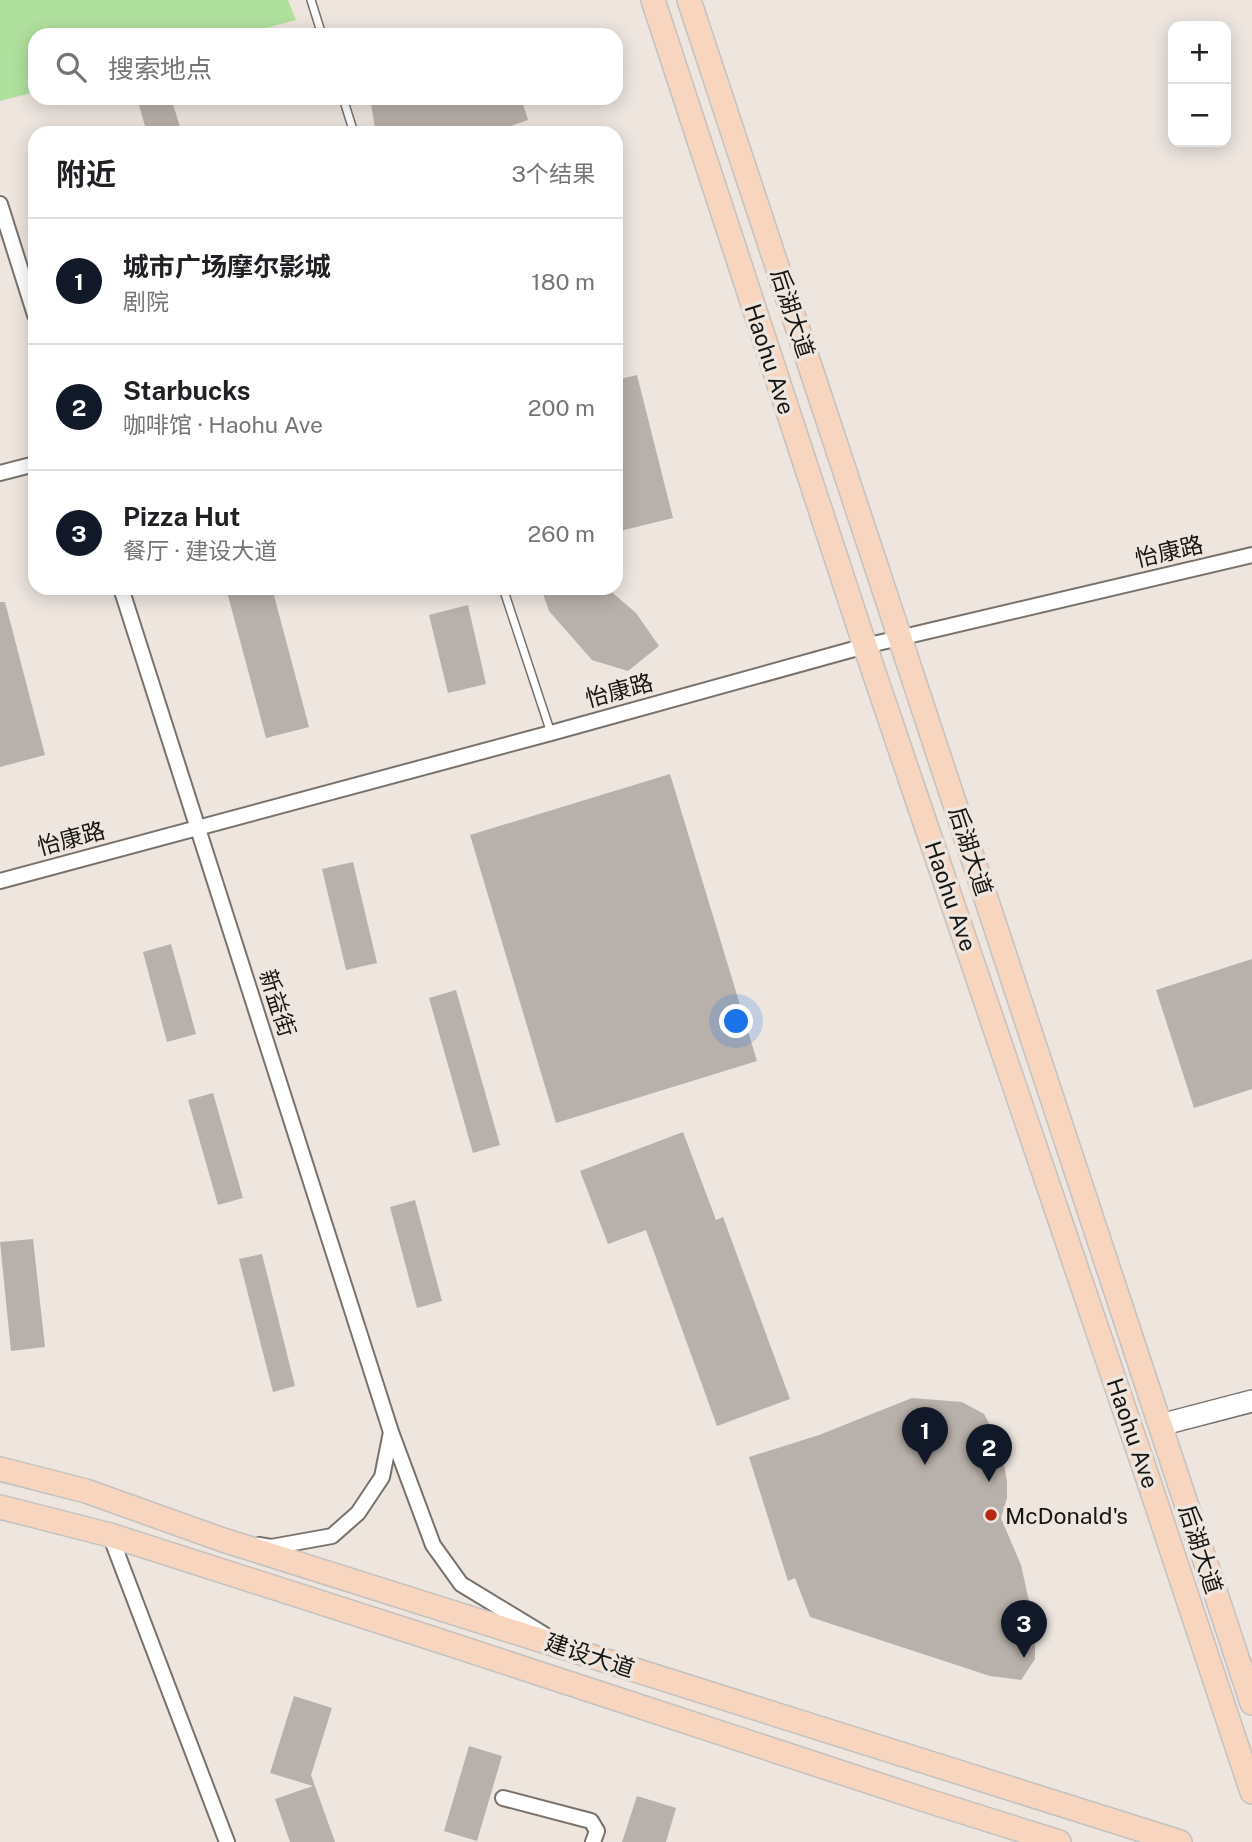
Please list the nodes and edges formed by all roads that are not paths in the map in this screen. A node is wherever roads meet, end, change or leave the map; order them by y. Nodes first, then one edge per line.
1 (311, 0) edge
2 (653, 0) edge
3 (689, 0) edge
4 (320, 28) edge
5 (345, 105) edge
6 (352, 126) edge
7 (0, 204) edge
8 (28, 293) edge
9 (28, 466) edge
10 (0, 473) edge
11 (1252, 555) edge
12 (123, 595) edge
13 (505, 595) edge
14 (900, 637) junction
15 (865, 646) junction
16 (551, 733) junction
17 (198, 828) junction
18 (0, 881) edge
19 (1252, 1401) edge
20 (1160, 1425) junction
21 (391, 1432) junction
22 (0, 1469) edge
23 (0, 1507) edge
24 (110, 1535) junction
25 (223, 1540) junction
26 (568, 1648) junction
27 (1250, 1689) edge
28 (1252, 1792) edge
29 (503, 1798) dead end
30 (227, 1842) edge
31 (593, 1842) edge
32 (1059, 1842) edge
33 (1180, 1842) edge

1 - 4 lane
2 - 15 main road, Haohu Ave
3 - 14 main road, 后湖大道
5 - 6 lane
7 - 8 street
9 - 10 street
11 - 14 street, 怡康路
12 - 17 street, 新益街
13 - 16 lane
14 - 15 street, 怡康路
14 - 20 main road, 后湖大道
15 - 16 street, 怡康路
15 - 28 main road, Haohu Ave
16 - 17 street, 怡康路
17 - 18 street, 怡康路
17 - 21 street, 新益街
19 - 20 street
20 - 27 main road, 后湖大道
21 - 25 street
21 - 26 street, 新益街
22 - 25 main road, 建设大道
23 - 24 main road, 建设大道
24 - 30 street
24 - 32 main road, 建设大道
25 - 26 main road, 建设大道
26 - 33 main road, 建设大道
29 - 31 street

